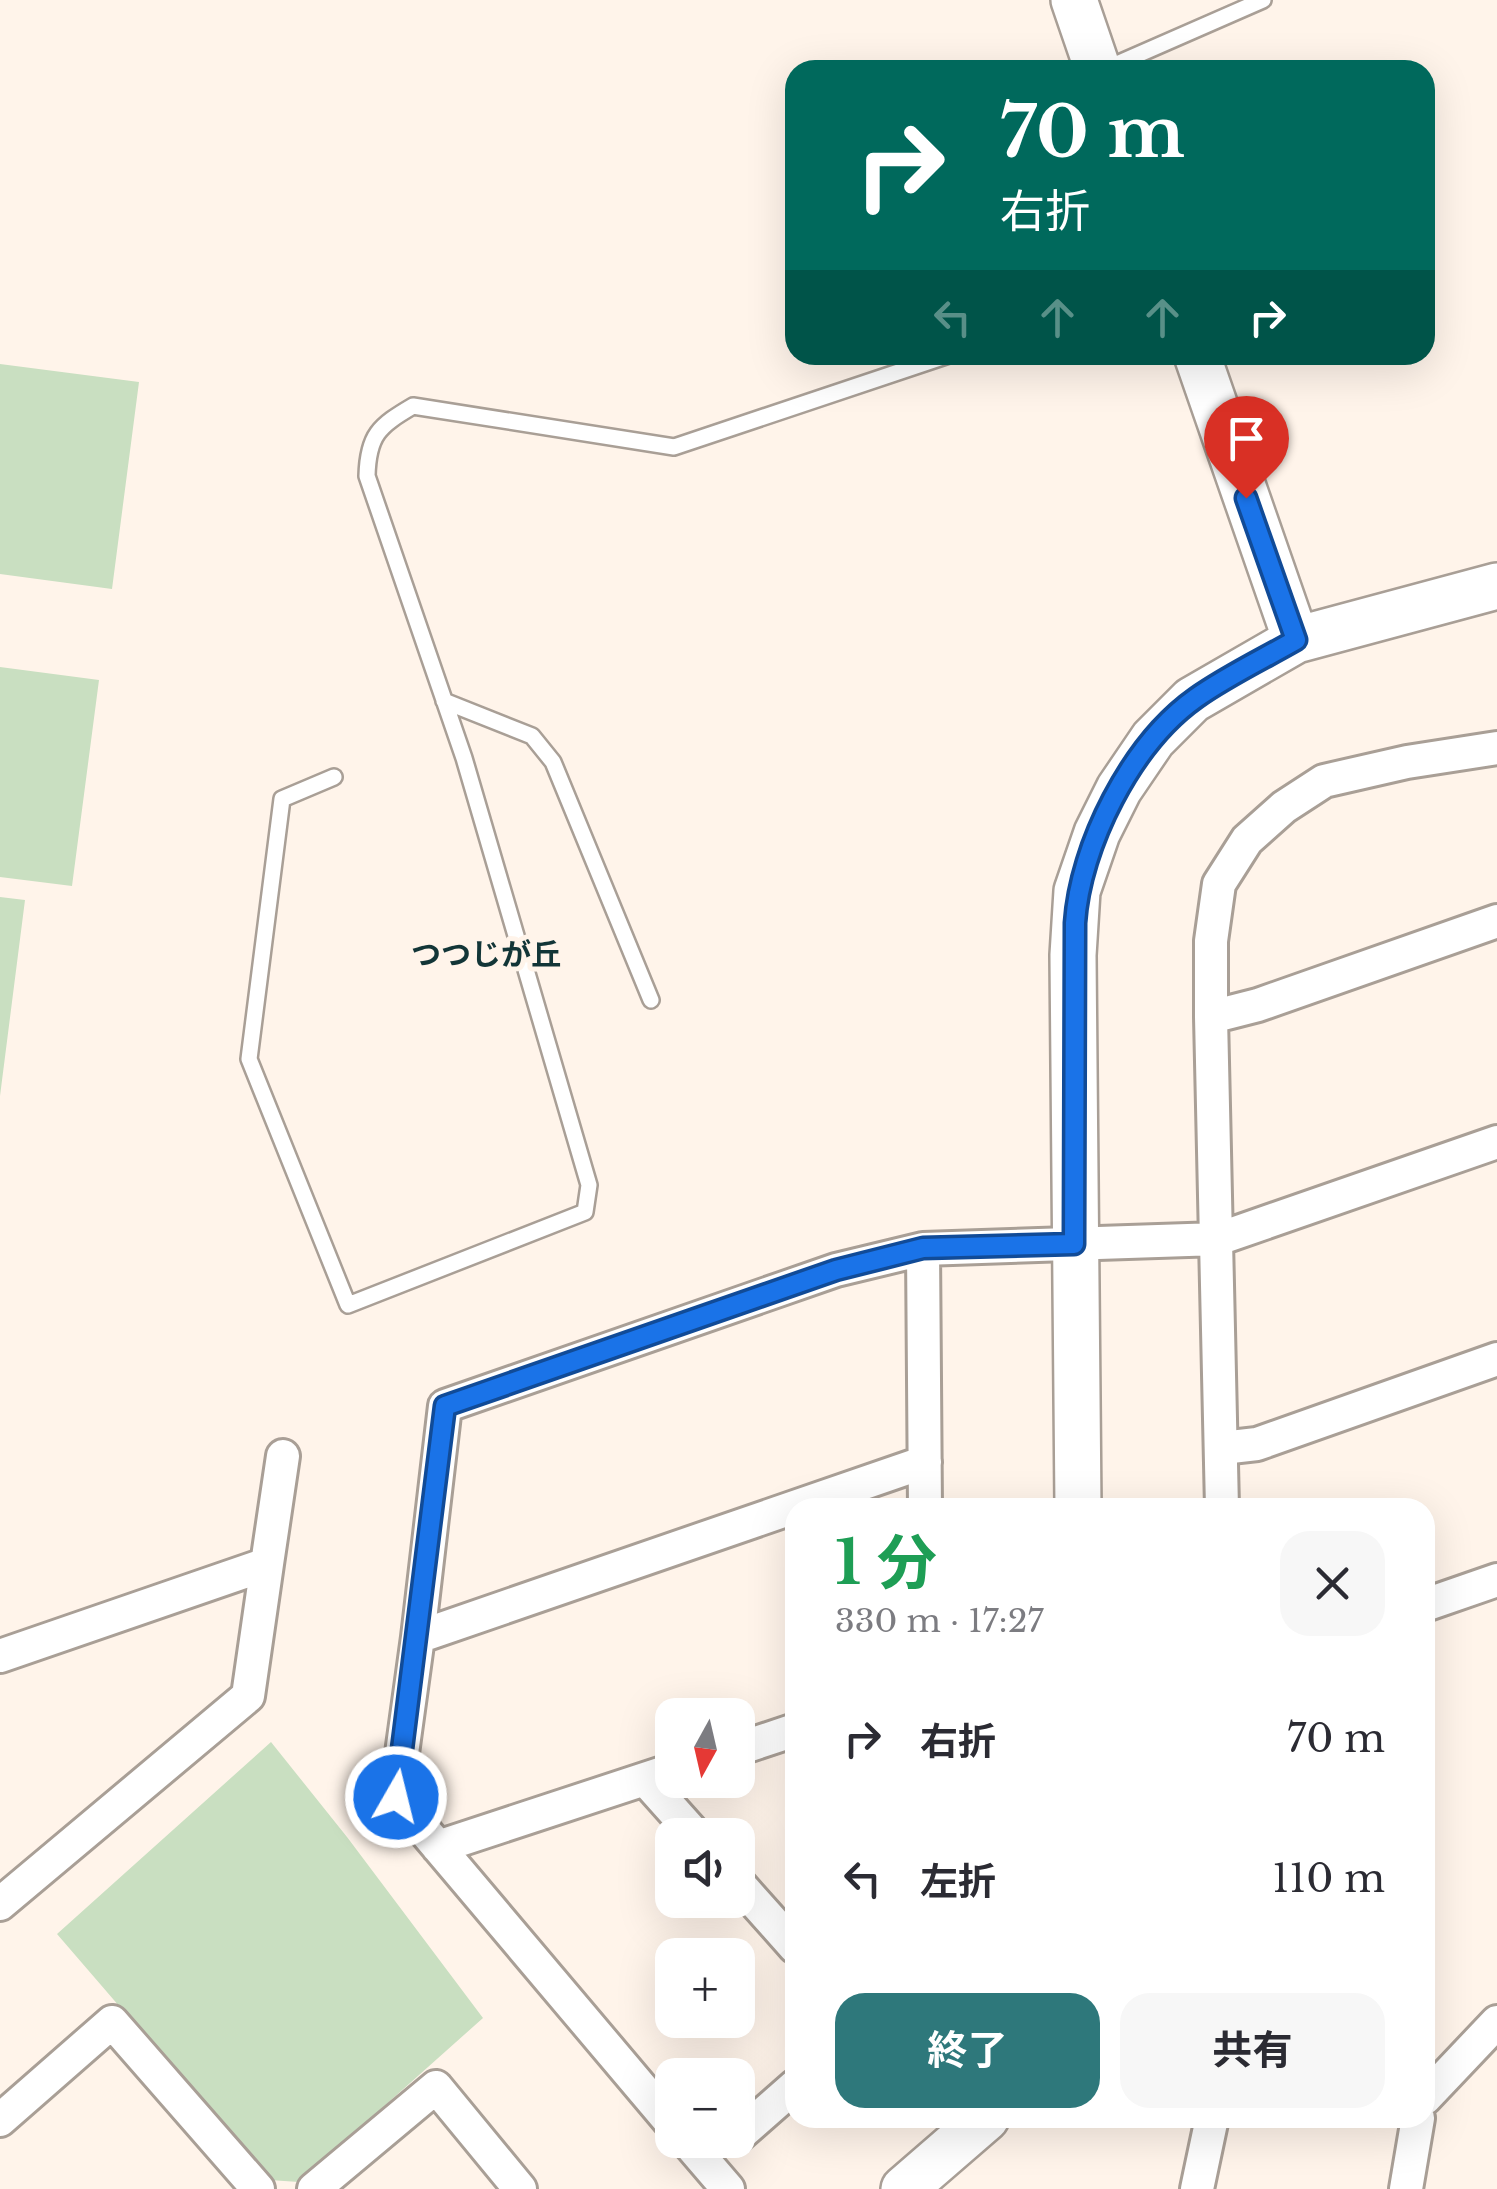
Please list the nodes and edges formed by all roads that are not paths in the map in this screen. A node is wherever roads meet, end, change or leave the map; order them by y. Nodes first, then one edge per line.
1 (1074, 0) edge
2 (1263, 0) edge
3 (1096, 60) edge
4 (1123, 60) edge
5 (920, 365) edge
6 (1200, 365) edge
7 (1497, 586) edge
8 (1296, 640) junction
9 (444, 701) junction
10 (1497, 748) edge
11 (334, 777) dead end
12 (1497, 921) edge
13 (651, 1000) dead end
14 (1211, 1017) junction
15 (1497, 1142) edge
16 (1218, 1239) junction
17 (1074, 1244) junction
18 (923, 1248) junction
19 (1497, 1359) edge
20 (1222, 1448) junction
21 (283, 1456) dead end
22 (925, 1462) junction
23 (820, 1498) edge
24 (925, 1498) edge
25 (1078, 1498) edge
26 (1222, 1498) edge
27 (785, 1510) edge
28 (267, 1564) junction
29 (1497, 1580) edge
30 (1435, 1602) edge
31 (418, 1636) junction
32 (0, 1656) edge
33 (785, 1733) edge
34 (755, 1743) edge
35 (655, 1775) edge
36 (438, 1847) junction
37 (755, 1902) edge
38 (0, 1904) edge
39 (785, 1936) edge
40 (1497, 2022) edge
41 (1435, 2087) edge
42 (785, 2095) edge
43 (655, 2104) edge
44 (0, 2120) edge
45 (755, 2121) edge
46 (974, 2128) edge
47 (1210, 2128) edge
48 (1416, 2128) edge
49 (701, 2158) edge
50 (258, 2189) edge
51 (314, 2189) edge
52 (520, 2189) edge
53 (728, 2189) edge
54 (904, 2189) edge
55 (1198, 2189) edge
56 (1406, 2189) edge

1 - 3 street
2 - 4 lane
5 - 9 lane
6 - 8 street
7 - 8 street
8 - 17 street
9 - 11 lane
9 - 13 lane
10 - 14 street
12 - 14 street
14 - 16 street
15 - 16 street
16 - 17 street
16 - 20 street
17 - 18 street
17 - 25 street
18 - 22 street
18 - 31 street
19 - 20 street
20 - 26 street
21 - 28 street
22 - 23 street
22 - 24 street
27 - 31 street
28 - 32 street
28 - 38 street
29 - 30 street
31 - 36 street
33 - 34 street
35 - 36 street
36 - 43 street
37 - 39 street
40 - 41 street
42 - 45 street
44 - 50 street
46 - 54 street
47 - 55 street
48 - 56 street
49 - 53 street
51 - 52 street

